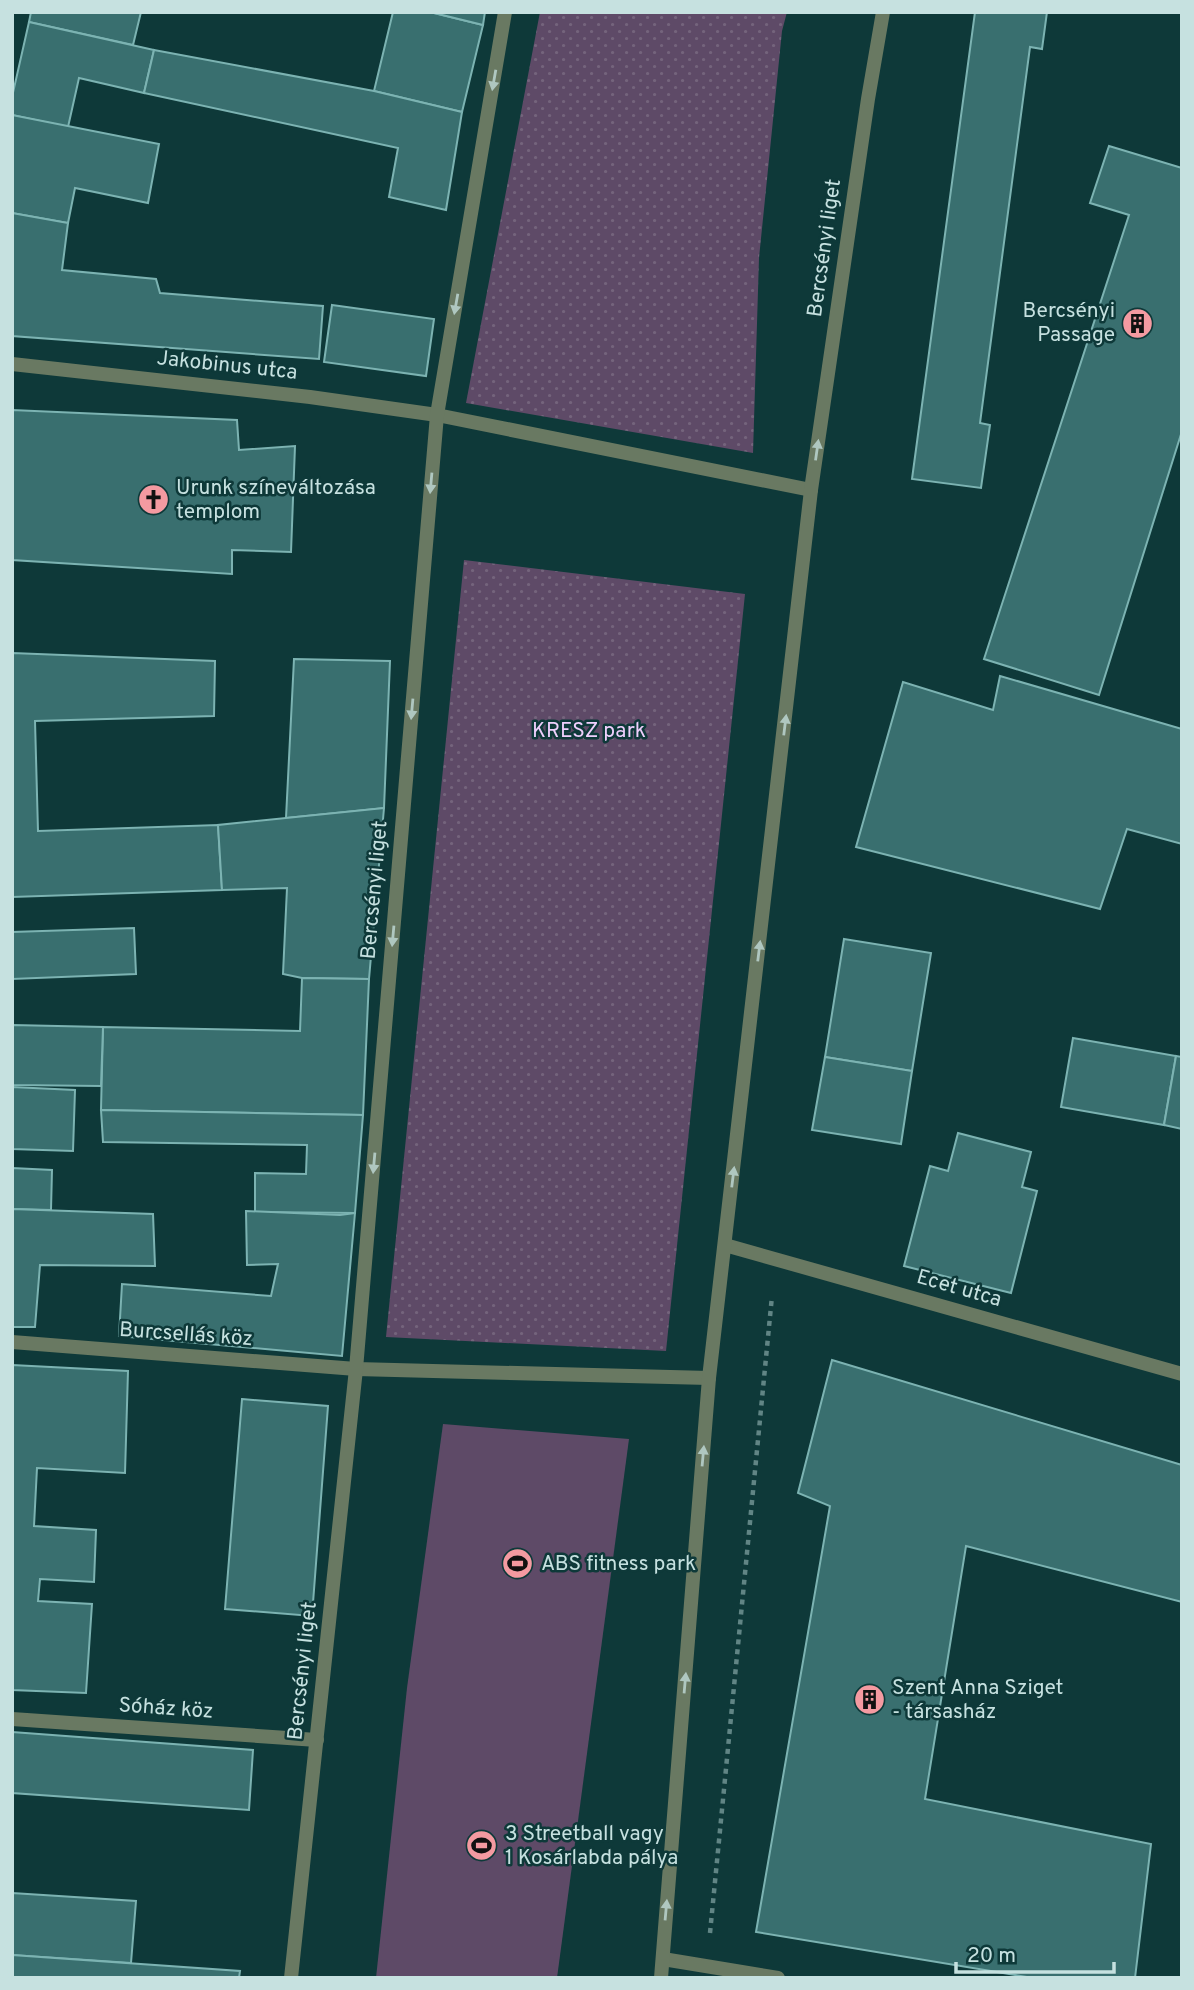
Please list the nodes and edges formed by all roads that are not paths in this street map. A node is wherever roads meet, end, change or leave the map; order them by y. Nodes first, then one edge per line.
1 (505, 12) edge
2 (883, 12) edge
3 (12, 364) edge
4 (437, 415) junction
5 (811, 491) junction
6 (725, 1245) junction
7 (12, 1342) edge
8 (356, 1369) junction
9 (1182, 1374) edge
10 (709, 1378) junction
11 (12, 1719) edge
12 (317, 1740) junction
13 (663, 1959) junction
14 (291, 1978) edge
15 (661, 1978) edge
16 (778, 1978) edge

1 -> 4 street, Bercsényi liget
5 -> 2 street, Bercsényi liget
3 - 4 street, Jakobinus utca
4 - 5 street
4 -> 8 street, Bercsényi liget
6 -> 5 street, Bercsényi liget
6 - 9 street, Ecet utca
6 - 10 street, Bercsényi liget
7 - 8 street, Burcsellás köz
8 - 10 street
8 - 12 street, Bercsényi liget
13 -> 10 street, Bercsényi liget
11 - 12 street, Sóház köz
12 - 14 street, Bercsényi liget
13 - 15 street, Bercsényi liget
13 - 16 street

